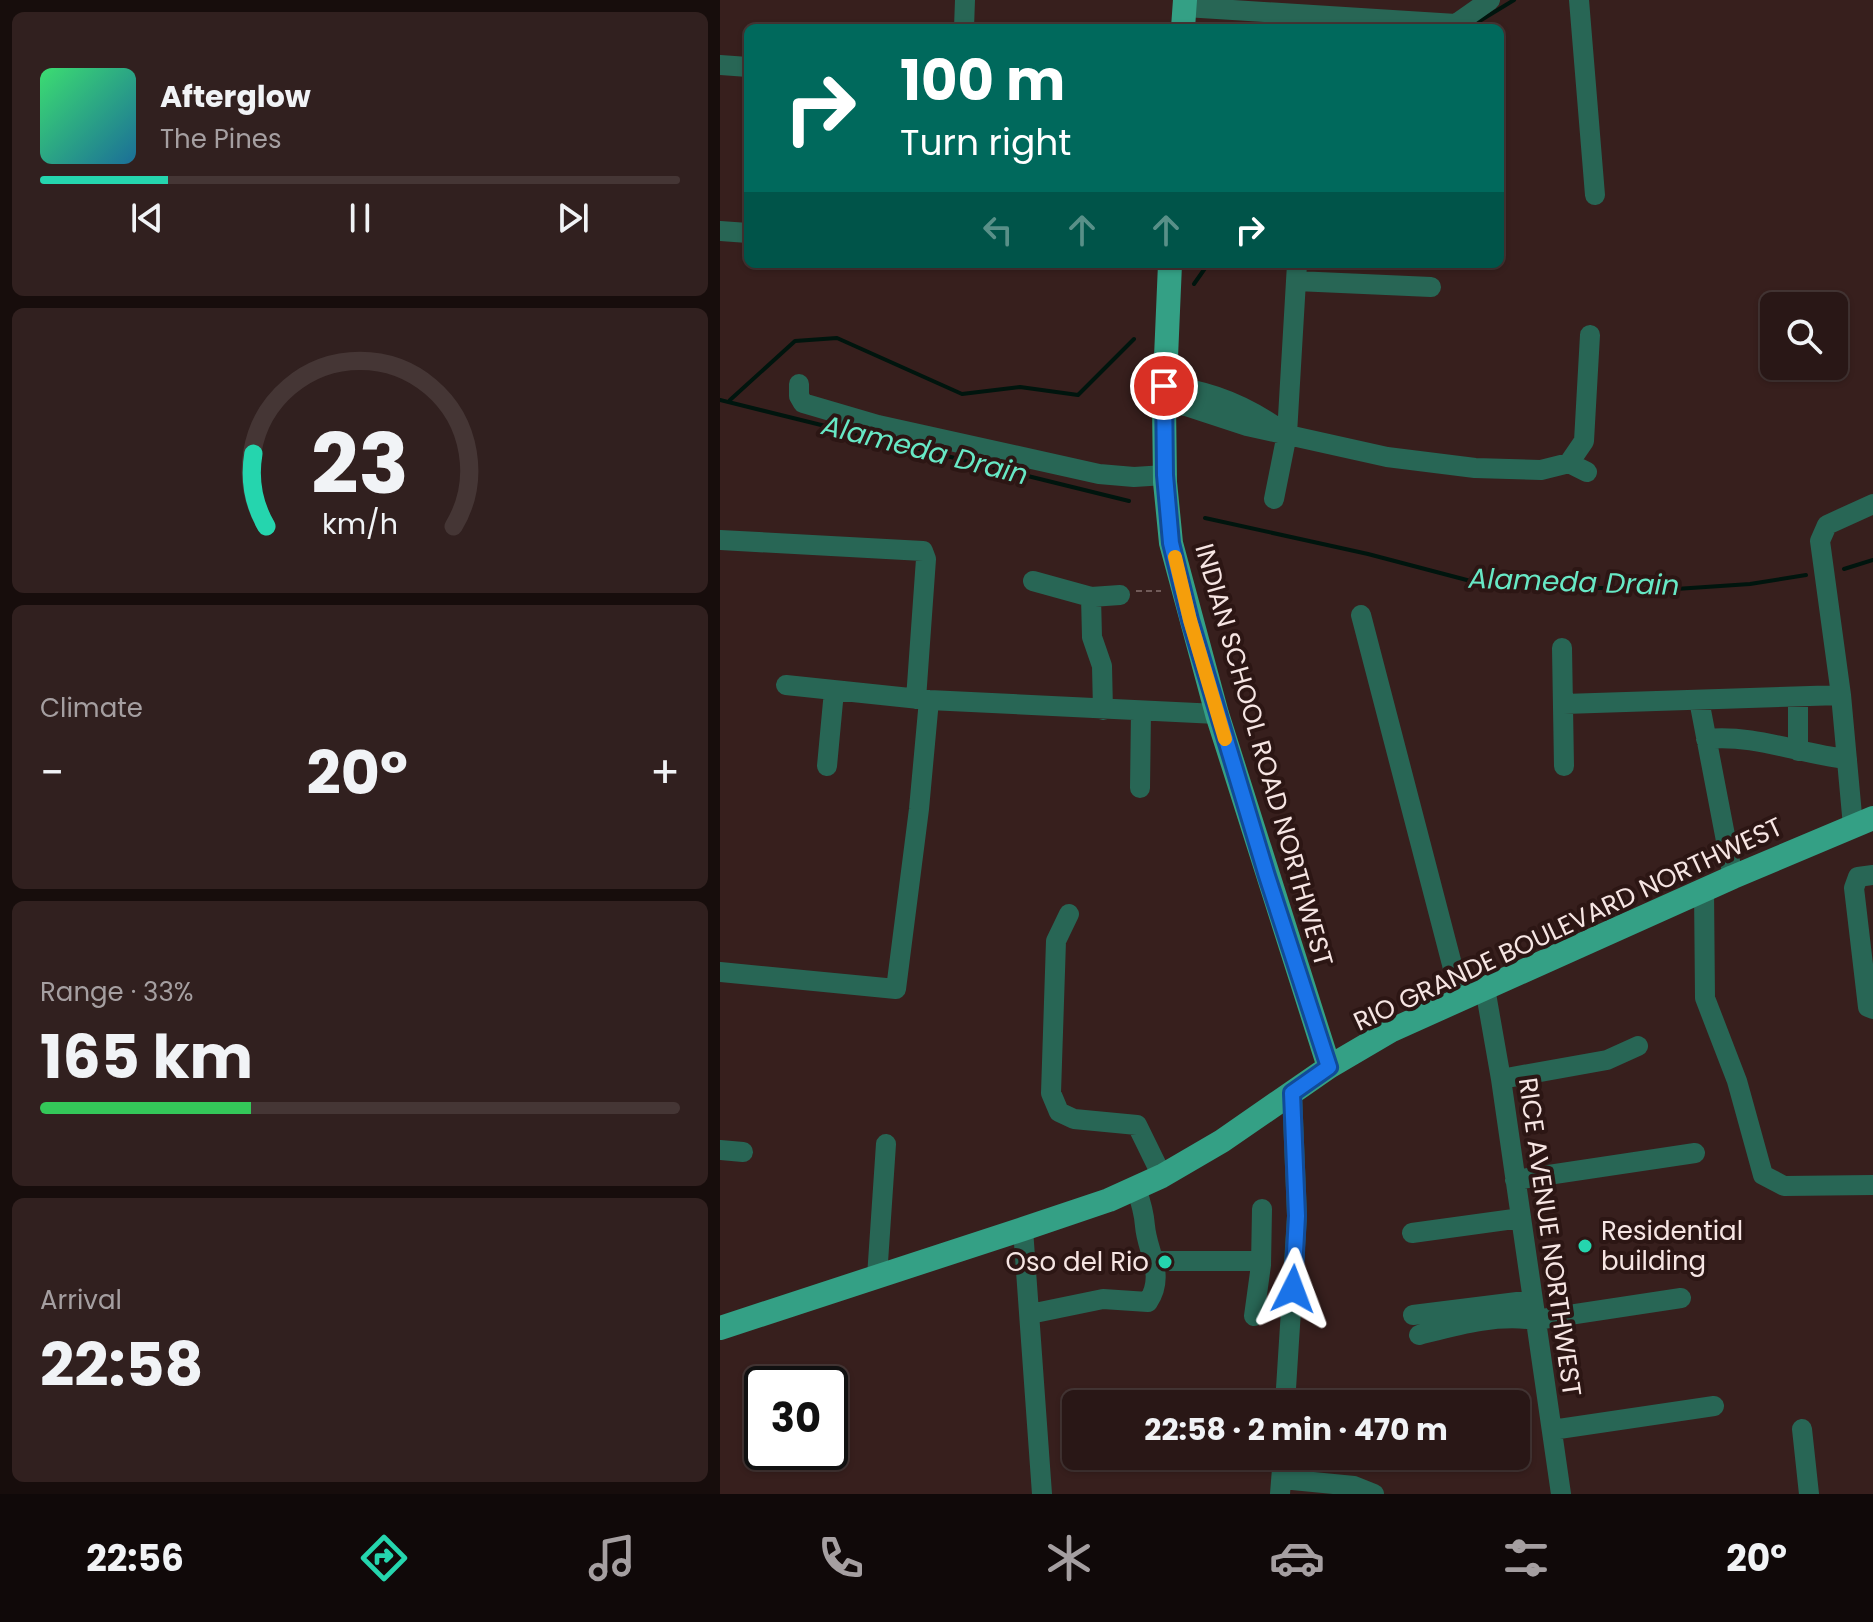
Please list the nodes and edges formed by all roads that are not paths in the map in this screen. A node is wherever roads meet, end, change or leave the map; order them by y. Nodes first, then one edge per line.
1 (965, 0) edge
2 (1490, 0) edge
3 (1579, 0) edge
4 (1184, 12) edge
5 (964, 24) edge
6 (720, 65) edge
7 (744, 67) edge
8 (1595, 195) dead end
9 (720, 231) edge
10 (744, 233) edge
11 (1170, 268) edge
12 (1297, 273) edge
13 (1431, 287) dead end
14 (1590, 335) dead end
15 (799, 384) dead end
16 (1164, 395) junction
17 (1287, 434) junction
18 (1165, 478) junction
19 (1274, 499) dead end
20 (1873, 504) edge
21 (720, 540) edge
22 (1033, 581) dead end
23 (1120, 595) road end
24 (1091, 597) junction
25 (1361, 615) dead end
26 (1562, 648) dead end
27 (786, 685) dead end
28 (834, 691) junction
29 (1841, 695) junction
30 (1798, 697) junction
31 (923, 700) junction
32 (1699, 700) junction
33 (1564, 704) junction
34 (1103, 710) junction
35 (1141, 711) junction
36 (1217, 714) junction
37 (1706, 739) junction
38 (1798, 751) junction
39 (1847, 759) junction
40 (827, 766) dead end
41 (1564, 766) dead end
42 (1140, 788) dead end
43 (1863, 822) edge
44 (1873, 875) edge
45 (1733, 877) junction
46 (1704, 890) junction
47 (1069, 914) dead end
48 (720, 972) edge
49 (1485, 988) junction
50 (1461, 999) junction
51 (1873, 1009) edge
52 (1638, 1046) dead end
53 (1329, 1067) junction
54 (1501, 1079) junction
55 (1292, 1093) junction
56 (886, 1144) dead end
57 (720, 1150) edge
58 (743, 1152) dead end
59 (1695, 1153) dead end
60 (1162, 1176) junction
61 (1515, 1180) junction
62 (1873, 1185) edge
63 (1136, 1188) junction
64 (1262, 1209) dead end
65 (1521, 1218) junction
66 (1023, 1229) junction
67 (1412, 1233) dead end
68 (1156, 1261) junction
69 (1261, 1265) junction
70 (877, 1277) junction
71 (1681, 1298) dead end
72 (1534, 1310) junction
73 (1030, 1314) junction
74 (1254, 1316) dead end
75 (1416, 1325) dead end
76 (720, 1328) edge
77 (1286, 1390) edge
78 (1714, 1406) dead end
79 (1802, 1429) dead end
80 (1552, 1430) junction
81 (1281, 1486) edge
82 (1042, 1494) edge
83 (1374, 1494) edge
84 (1561, 1494) edge
85 (1809, 1494) edge

1 - 5 street
2 - 4 street
3 - 8 street
6 - 7 street
9 - 10 street
11 - 16 main road, INDIAN SCHOOL ROAD NORTHWEST
12 - 13 street
12 - 17 street
14 - 17 street
15 - 18 street
16 - 17 street
16 - 18 main road, INDIAN SCHOOL ROAD NORTHWEST
17 - 19 street
18 - 36 main road, INDIAN SCHOOL ROAD NORTHWEST
20 - 29 street
21 - 31 street
22 - 24 street
23 - 24 street
24 - 34 street
25 - 50 street
26 - 33 street
27 - 28 street
28 - 31 street
28 - 40 street
29 - 30 street
29 - 39 street
30 - 32 street
30 - 38 street
31 - 34 street
31 - 48 street
32 - 33 street
32 - 37 street
33 - 41 street
34 - 35 street
35 - 36 street
35 - 42 street
36 - 53 main road, INDIAN SCHOOL ROAD NORTHWEST
37 - 38 street
37 - 45 street
38 - 39 street
39 - 43 street
43 - 45 main road, RIO GRANDE BOULEVARD NORTHWEST
44 - 51 street
45 - 46 main road, RIO GRANDE BOULEVARD NORTHWEST
46 - 49 main road, RIO GRANDE BOULEVARD NORTHWEST
46 - 62 street
47 - 60 street
49 - 50 main road, RIO GRANDE BOULEVARD NORTHWEST
49 - 54 street, RICE AVENUE NORTHWEST
50 - 53 main road, RIO GRANDE BOULEVARD NORTHWEST
52 - 54 street
53 - 55 main road, RIO GRANDE BOULEVARD NORTHWEST
54 - 61 street, RICE AVENUE NORTHWEST
55 - 60 main road, RIO GRANDE BOULEVARD NORTHWEST
55 - 77 street
56 - 70 street
57 - 58 street
59 - 61 street
60 - 63 main road, RIO GRANDE BOULEVARD NORTHWEST
61 - 65 street, RICE AVENUE NORTHWEST
63 - 66 main road, RIO GRANDE BOULEVARD NORTHWEST
63 - 68 street
64 - 69 street
65 - 67 street
65 - 72 street, RICE AVENUE NORTHWEST
66 - 70 main road, RIO GRANDE BOULEVARD NORTHWEST
66 - 73 street
68 - 69 street
68 - 73 street
69 - 74 street
70 - 76 main road, RIO GRANDE BOULEVARD NORTHWEST
71 - 72 street
72 - 75 street
72 - 80 street, RICE AVENUE NORTHWEST
73 - 82 street
78 - 80 street
79 - 85 street
80 - 84 street, RICE AVENUE NORTHWEST
81 - 83 street

